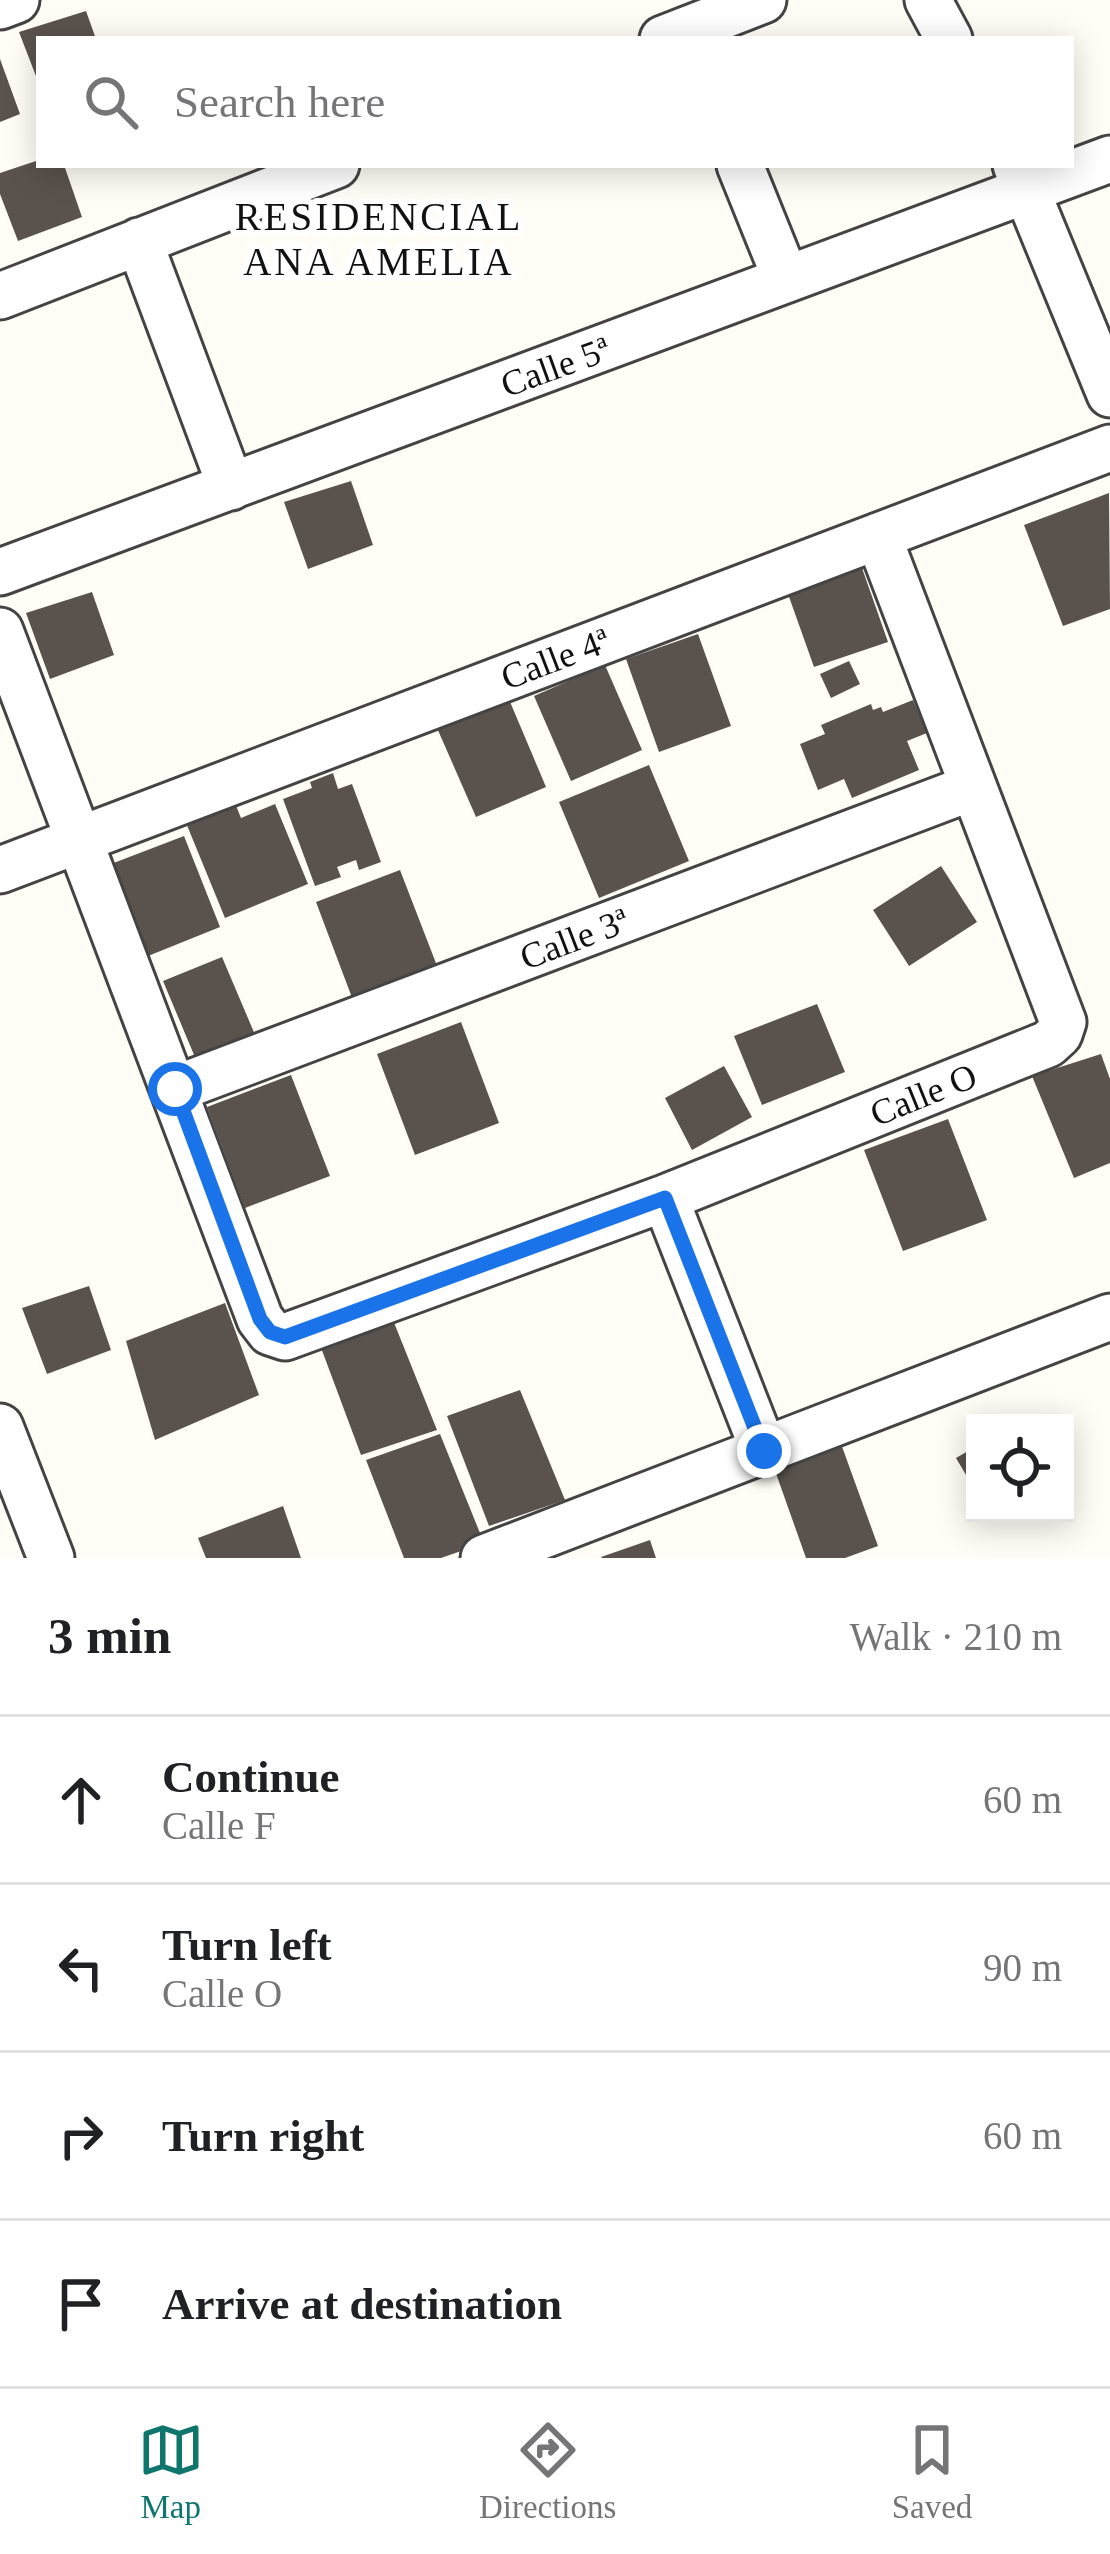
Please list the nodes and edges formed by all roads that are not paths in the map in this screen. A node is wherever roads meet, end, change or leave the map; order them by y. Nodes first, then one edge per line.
1 (16, 0) edge
2 (763, 0) edge
3 (928, 0) edge
4 (0, 6) edge
5 (680, 36) edge
6 (947, 36) edge
7 (1110, 159) edge
8 (1074, 166) edge
9 (328, 168) edge
10 (741, 168) edge
11 (1066, 168) edge
12 (1023, 177) edge
13 (139, 241) junction
14 (786, 279) junction
15 (0, 296) edge
16 (1110, 394) edge
17 (1110, 448) edge
18 (231, 487) junction
19 (878, 536) junction
20 (0, 572) edge
21 (0, 631) edge
22 (973, 787) junction
23 (80, 839) junction
24 (0, 870) edge
25 (175, 1089) junction
26 (665, 1198) junction
27 (1110, 1317) edge
28 (0, 1427) edge
29 (764, 1451) junction
30 (9, 1480) edge
31 (51, 1558) edge
32 (484, 1558) edge

1 - 4 street
2 - 5 street
3 - 6 street
7 - 8 street, Calle 5ª
9 - 13 street
10 - 14 street
11 - 12 street, Calle 5ª
12 - 14 street, Calle 5ª
12 - 16 street
13 - 15 street
13 - 18 street
14 - 18 street, Calle 5ª
17 - 19 street, Calle 4ª
18 - 20 street, Calle 5ª
19 - 22 street, Calle O
19 - 23 street, Calle 4ª
21 - 23 street
22 - 25 street, Calle 3ª
22 - 26 street, Calle O
23 - 24 street, Calle 4ª
23 - 25 street
25 - 26 street, Calle O
26 - 29 street
27 - 29 street
28 - 30 street
29 - 32 street
30 - 31 street

